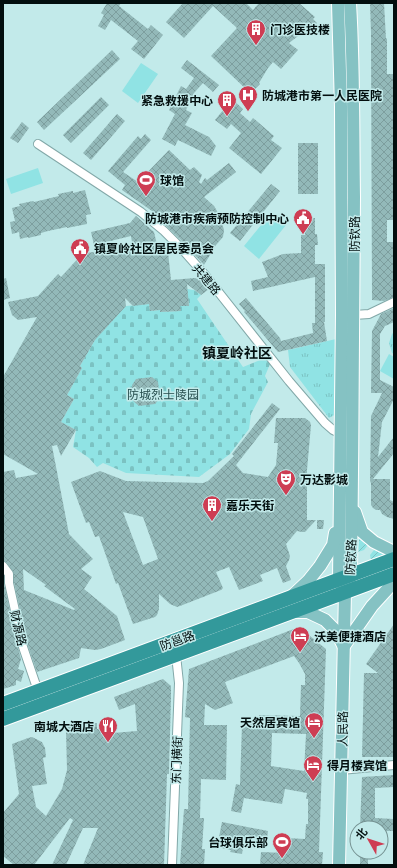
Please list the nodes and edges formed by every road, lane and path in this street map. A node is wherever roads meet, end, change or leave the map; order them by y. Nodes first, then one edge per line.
1 (338, 3) edge
2 (350, 3) edge
3 (38, 144) dead end
4 (394, 302) edge
5 (354, 315) junction
6 (347, 434) junction
7 (346, 506) junction
8 (394, 552) edge
9 (394, 559) edge
10 (3, 566) edge
11 (394, 574) edge
12 (345, 577) junction
13 (394, 582) edge
14 (345, 592) junction
15 (291, 598) junction
16 (294, 612) junction
17 (344, 646) junction
18 (176, 655) junction
19 (38, 691) junction
20 (3, 704) edge
21 (3, 719) edge
22 (394, 766) edge
23 (341, 770) junction
24 (172, 865) edge
25 (339, 865) edge

1 - 6 main road, 防钦路
2 - 5 main road, 防钦路
3 - 6 street, 共建路
4 - 5 street
5 - 6 main road, 防钦路
6 - 7 main road, 防钦路
7 - 8 main road
7 - 12 main road, 防钦路
7 - 15 main road
9 - 12 highway, 防邕路
10 - 19 street, 财源路
11 - 14 highway, 防邕路
12 - 14 main road, 防钦路
12 - 15 highway, 防邕路
13 - 17 main road
14 - 16 highway, 防邕路
14 - 17 main road, 人民路
15 - 19 highway, 防邕路
16 - 17 main road
16 - 18 highway, 防邕路
17 - 23 main road, 人民路
18 - 21 highway, 防邕路
18 - 24 street, 东门横街
19 - 20 highway, 防邕路
22 - 23 street
23 - 25 main road, 人民路

